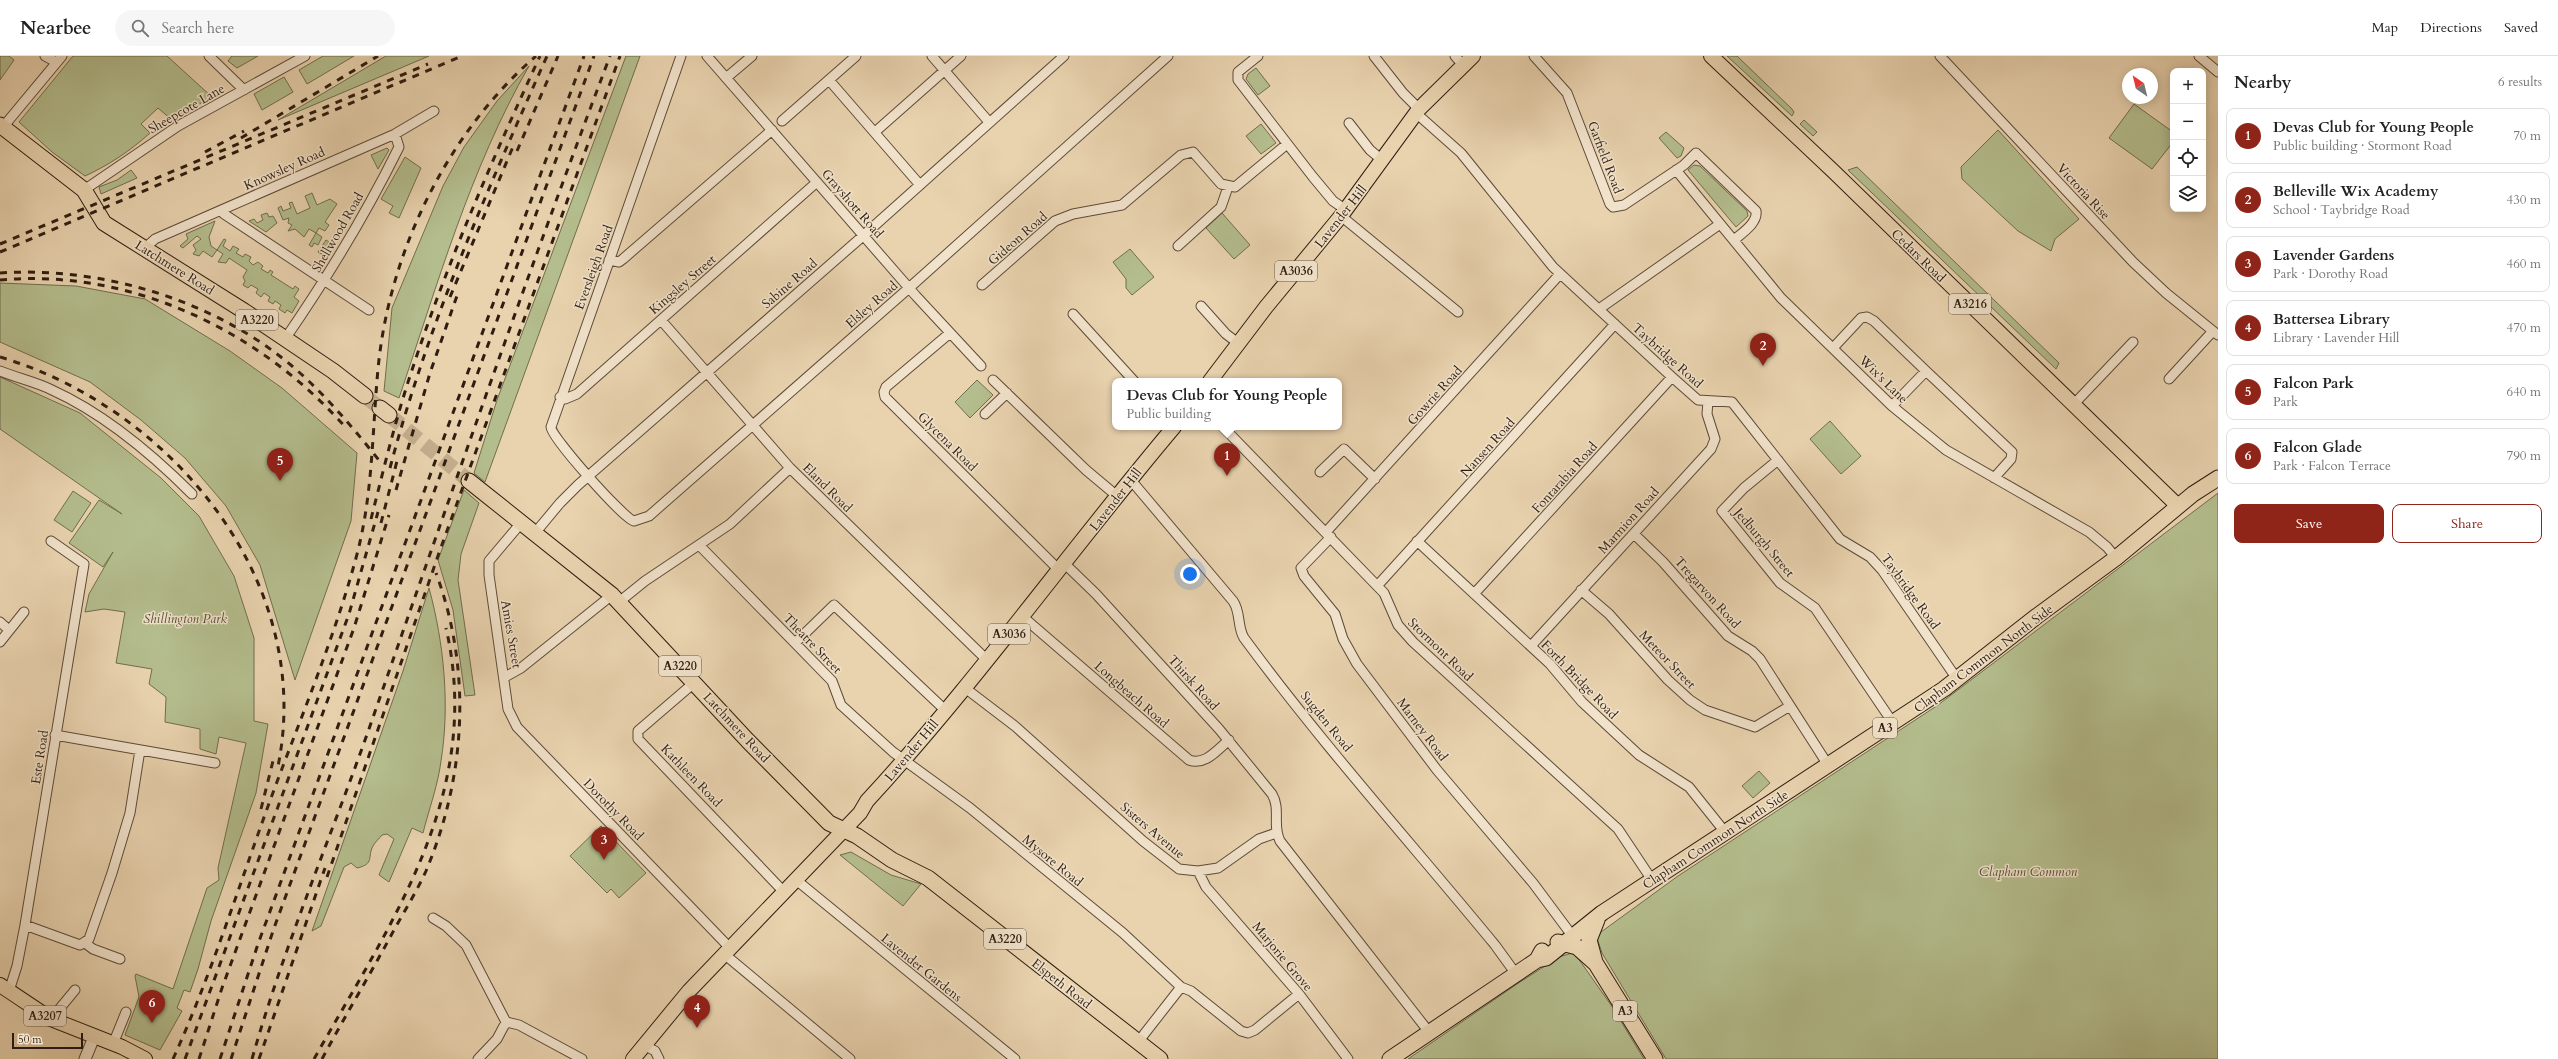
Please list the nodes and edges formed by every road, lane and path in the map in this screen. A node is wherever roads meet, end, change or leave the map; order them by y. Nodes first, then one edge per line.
1 (45, 56) edge
2 (209, 56) edge
3 (305, 56) edge
4 (681, 56) edge
5 (707, 56) edge
6 (752, 56) edge
7 (856, 56) edge
8 (932, 56) edge
9 (961, 56) edge
10 (1064, 56) edge
11 (1168, 56) edge
12 (1258, 56) edge
13 (1374, 56) edge
14 (1534, 56) edge
15 (1711, 56) edge
16 (1940, 56) edge
17 (2199, 56) edge
18 (59, 59) edge
19 (292, 59) edge
20 (1464, 59) edge
21 (944, 70) junction
22 (2218, 72) edge
23 (726, 78) junction
24 (829, 80) junction
25 (244, 90) junction
26 (434, 111) dead end
27 (1418, 111) junction
28 (782, 121) dead end
29 (990, 122) junction
30 (1349, 123) dead end
31 (2, 126) edge
32 (772, 130) junction
33 (875, 132) junction
34 (395, 134) junction
35 (1287, 144) junction
36 (1382, 160) junction
37 (1676, 170) junction
38 (818, 182) junction
39 (920, 185) junction
40 (1228, 187) junction
41 (84, 190) junction
42 (222, 210) junction
43 (1343, 213) junction
44 (1720, 224) junction
45 (864, 235) junction
46 (1734, 240) junction
47 (1178, 246) dead end
48 (145, 248) junction
49 (609, 260) junction
50 (1560, 274) junction
51 (325, 281) junction
52 (982, 285) dead end
53 (909, 288) junction
54 (1201, 306) dead end
55 (1599, 309) junction
56 (369, 310) dead end
57 (1458, 312) dead end
58 (1073, 314) dead end
59 (661, 320) junction
60 (1615, 324) junction
61 (950, 333) junction
62 (2215, 333) edge
63 (285, 339) junction
64 (2133, 342) dead end
65 (1238, 343) junction
66 (1833, 348) junction
67 (981, 366) dead end
68 (0, 371) edge
69 (1926, 371) junction
70 (707, 372) junction
71 (1672, 377) junction
72 (1131, 378) edge
73 (1212, 378) edge
74 (2169, 379) dead end
75 (993, 380) dead end
76 (1007, 394) junction
77 (365, 396) tunnel mouth
78 (560, 398) junction
79 (1708, 401) junction
80 (2074, 404) junction
81 (1892, 406) junction
82 (985, 414) dead end
83 (753, 424) junction
84 (1171, 430) edge
85 (1226, 430) edge
86 (1778, 460) junction
87 (790, 468) junction
88 (1320, 472) dead end
89 (588, 476) junction
90 (1994, 478) junction
91 (2218, 478) edge
92 (1130, 479) junction
93 (1375, 479) junction
94 (469, 481) tunnel mouth
95 (192, 494) dead end
96 (1117, 496) junction
97 (2178, 506) junction
98 (521, 523) junction
99 (535, 533) junction
100 (1329, 534) junction
101 (1634, 534) junction
102 (51, 541) dead end
103 (1417, 541) junction
104 (699, 545) junction
105 (2116, 558) junction
106 (1062, 567) junction
107 (1377, 586) junction
108 (1582, 590) junction
109 (1474, 594) junction
110 (616, 598) junction
111 (24, 612) dead end
112 (1023, 617) junction
113 (0, 622) edge
114 (10, 630) junction
115 (0, 642) edge
116 (795, 643) junction
117 (1531, 646) junction
118 (988, 661) junction
119 (505, 676) junction
120 (1957, 679) junction
121 (695, 682) junction
122 (965, 688) junction
123 (1790, 706) junction
124 (945, 710) junction
125 (1893, 723) junction
126 (55, 735) junction
127 (1229, 740) junction
128 (140, 750) junction
129 (903, 761) junction
130 (215, 763) dead end
131 (1828, 765) junction
132 (844, 829) junction
133 (1725, 832) junction
134 (1276, 833) junction
135 (1198, 872) junction
136 (795, 879) junction
137 (1652, 880) junction
138 (784, 891) junction
139 (1597, 917) junction
140 (433, 918) dead end
141 (25, 925) junction
142 (1563, 938) junction
143 (85, 943) junction
144 (726, 950) junction
145 (120, 959) dead end
146 (1596, 964) junction
147 (1516, 974) junction
148 (1181, 987) junction
149 (4, 988) edge
150 (75, 990) dead end
151 (1299, 994) junction
152 (126, 1012) dead end
153 (51, 1020) junction
154 (506, 1022) junction
155 (1429, 1032) junction
156 (94, 1036) junction
157 (1138, 1042) junction
158 (113, 1044) junction
159 (644, 1045) junction
160 (85, 1059) edge
161 (145, 1059) edge
162 (478, 1059) edge
163 (582, 1059) edge
164 (633, 1059) edge
165 (659, 1059) edge
166 (850, 1059) edge
167 (1015, 1059) edge
168 (1160, 1059) edge
169 (1348, 1059) edge
170 (1390, 1059) edge
171 (1655, 1059) edge

1 - 18 street
2 - 25 street
3 - 19 street, Sheepcote Lane
4 - 49 street, Eversleigh Road
5 - 23 street, Grayshott Road
6 - 23 street
7 - 24 street
8 - 21 street
9 - 21 street
10 - 29 street, Sabine Road
11 - 53 street, Elsley Road
12 - 35 street
13 - 27 street, Taybridge Road
14 - 37 street, Garfield Road
15 - 80 main road, Cedars Road / A3216
16 - 62 street, Victoria Rise
17 - 22 street
18 - 31 street
19 - 25 street, Sheepcote Lane
20 - 27 main road, Lavender Hill / A3036
21 - 29 street
21 - 33 street
23 - 32 street, Grayshott Road
24 - 28 street
24 - 33 street
25 - 41 street, Sheepcote Lane
26 - 34 street, Knowsley Road
27 - 36 main road, Lavender Hill / A3036
27 - 50 street, Taybridge Road
29 - 39 street, Sabine Road
30 - 36 street
31 - 41 highway, Latchmere Road / A3220
32 - 38 street, Grayshott Road
32 - 49 street
33 - 39 street
34 - 42 street, Knowsley Road
34 - 51 street, Shellwood Road
35 - 40 street
35 - 43 street
36 - 43 main road, Lavender Hill / A3036
37 - 44 street, Wix's Lane
37 - 46 street
38 - 45 street, Grayshott Road
38 - 59 street, Kingsley Street
39 - 45 street, Sabine Road
40 - 47 street
40 - 52 street, Gideon Road
41 - 48 highway, Latchmere Road / A3220
42 - 48 street, Knowsley Road
42 - 51 street
43 - 57 street
43 - 65 main road, Lavender Hill / A3036
44 - 46 street, Wix's Lane
44 - 55 street
45 - 53 street, Grayshott Road
45 - 70 street, Sabine Road
46 - 66 street, Wix's Lane
48 - 63 highway, Latchmere Road / A3220
49 - 78 street, Eversleigh Road
50 - 55 street, Taybridge Road
50 - 93 street, Gowrie Road
51 - 56 street
51 - 63 street, Shellwood Road
53 - 61 street, Grayshott Road
53 - 83 street, Elsley Road
54 - 65 street
55 - 60 street, Taybridge Road
58 - 72 street
59 - 70 street, Eland Road
59 - 78 street, Kingsley Street
60 - 71 street, Taybridge Road
60 - 103 street, Nansen Road
61 - 67 street, Grayshott Road
61 - 106 street, Glycena Road
62 - 74 street
63 - 77 highway, Latchmere Road / A3220
64 - 80 street
65 - 73 main road, Lavender Hill / A3036
66 - 69 street
66 - 81 street, Wix's Lane
68 - 95 street
69 - 81 street
69 - 90 street
70 - 83 street, Eland Road
70 - 89 street, Sabine Road
71 - 79 street, Taybridge Road
71 - 109 street, Fontarabia Road
75 - 76 street
76 - 82 street
76 - 96 street
78 - 89 street, Eversleigh Road
79 - 86 street, Taybridge Road
79 - 101 street, Marmion Road
80 - 97 main road, Cedars Road / A3216
81 - 90 street, Wix's Lane
83 - 87 street, Eland Road
83 - 89 street, Elsley Road
84 - 92 main road, Lavender Hill / A3036
85 - 100 street, Stormont Road
86 - 120 street, Taybridge Road
86 - 125 street, Jedburgh Street
87 - 104 street, Amies Street
87 - 118 street, Eland Road
88 - 93 street
89 - 99 street, Sabine Road
90 - 105 street, Wix's Lane
91 - 97 highway, Clapham Common North Side / A3
92 - 96 main road, Lavender Hill / A3036
92 - 147 street, Sugden Road
93 - 100 street, Gowrie Road
94 - 98 highway, Latchmere Road / A3220
96 - 106 main road, Lavender Hill / A3036
97 - 105 highway, Clapham Common North Side / A3
98 - 99 highway, Latchmere Road / A3220
98 - 119 street, Amies Street
99 - 110 highway, Latchmere Road / A3220
100 - 107 street, Stormont Road
100 - 142 street, Marney Road
101 - 108 street, Marmion Road
101 - 123 street, Tregarvon Road
102 - 126 street, Este Road
103 - 107 street, Nansen Road
103 - 109 street, Forth Bridge Road
104 - 110 street, Amies Street
104 - 116 street, Theatre Street
105 - 120 highway, Clapham Common North Side / A3
106 - 112 main road, Lavender Hill / A3036
106 - 127 street, Thirsk Road
107 - 137 street, Stormont Road
108 - 117 street, Marmion Road
108 - 123 street, Meteor Street
109 - 117 street, Forth Bridge Road
110 - 119 street, Amies Street
110 - 121 highway, Latchmere Road / A3220
111 - 114 street
112 - 118 main road, Lavender Hill / A3036
112 - 127 street, Longbeach Road
113 - 114 street
114 - 115 street
116 - 124 street
116 - 129 street, Theatre Street
117 - 133 street, Forth Bridge Road
118 - 122 main road, Lavender Hill / A3036
119 - 144 street, Dorothy Road
120 - 125 highway, Clapham Common North Side / A3
121 - 132 highway, Latchmere Road / A3220
121 - 138 street, Kathleen Road
122 - 124 main road, Lavender Hill / A3036
122 - 135 street, Sisters Avenue
123 - 131 street, Tregarvon Road
124 - 129 main road, Lavender Hill / A3036
125 - 131 highway, Clapham Common North Side / A3
126 - 128 street
126 - 141 street, Este Road
127 - 134 street, Thirsk Road
128 - 130 street
128 - 143 street
129 - 132 main road, Lavender Hill / A3036
129 - 148 street, Mysore Road
131 - 133 highway, Clapham Common North Side / A3
132 - 136 main road, Lavender Hill / A3036
132 - 157 highway, Elspeth Road / A3220
133 - 137 highway, Clapham Common North Side / A3
134 - 135 street, Sisters Avenue
134 - 155 street
135 - 151 street, Marjorie Grove
136 - 138 main road, Lavender Hill / A3036
136 - 167 street, Lavender Gardens
137 - 139 highway, Clapham Common North Side / A3
138 - 144 main road, Lavender Hill / A3036
139 - 142 highway, Clapham Common North Side
139 - 146 highway, A3
140 - 154 street
141 - 143 street
141 - 149 street, Este Road
142 - 146 highway
142 - 147 highway
143 - 145 street
144 - 159 main road, Lavender Hill / A3036
144 - 166 street, Dorothy Road
146 - 171 highway, A3
147 - 155 highway
148 - 151 street, Mysore Road
148 - 157 street
149 - 153 main road, A3207
150 - 153 street
151 - 169 street, Marjorie Grove
152 - 158 street
153 - 156 main road, A3207
154 - 162 street
154 - 163 street
155 - 170 highway
156 - 158 main road, A3207
156 - 160 street
157 - 168 highway, Elspeth Road / A3220
158 - 161 main road, A3207
159 - 164 main road, Lavender Hill / A3036
159 - 165 street

